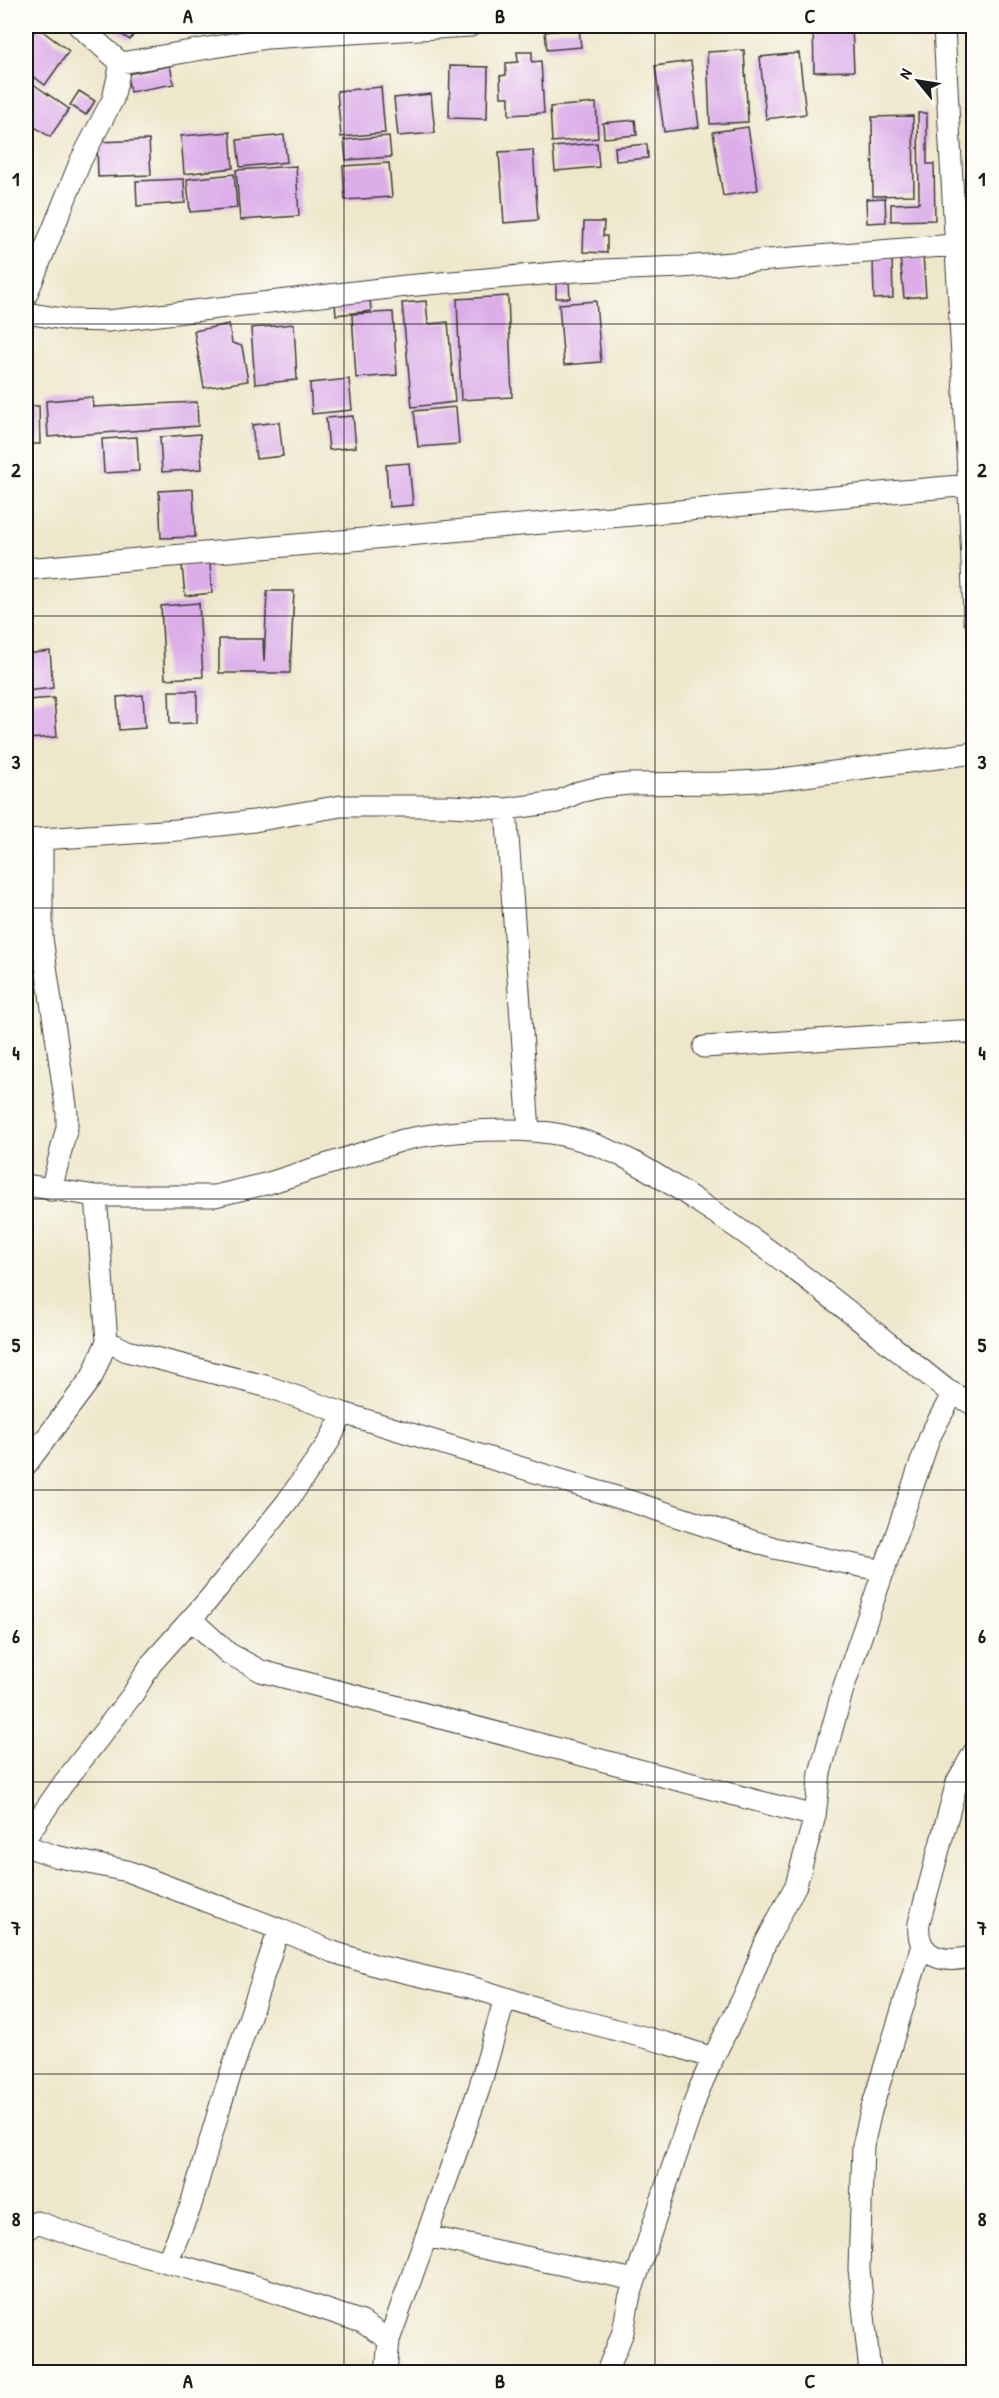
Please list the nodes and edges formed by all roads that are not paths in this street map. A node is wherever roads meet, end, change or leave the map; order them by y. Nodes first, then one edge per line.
1 (79, 26) edge
2 (470, 26) edge
3 (944, 26) edge
4 (121, 63) junction
5 (954, 245) junction
6 (26, 296) edge
7 (26, 313) edge
8 (967, 336) edge
9 (970, 485) junction
10 (26, 569) edge
11 (974, 619) edge
12 (974, 753) edge
13 (506, 809) junction
14 (34, 840) edge
15 (974, 1034) edge
16 (704, 1047) dead end
17 (529, 1131) junction
18 (26, 1185) edge
19 (51, 1190) junction
20 (96, 1196) junction
21 (107, 1341) junction
22 (953, 1393) junction
23 (974, 1404) edge
24 (343, 1413) junction
25 (26, 1465) edge
26 (884, 1572) junction
27 (191, 1619) junction
28 (974, 1752) edge
29 (815, 1816) junction
30 (26, 1837) edge
31 (26, 1846) edge
32 (279, 1929) junction
33 (922, 1945) junction
34 (974, 1956) edge
35 (505, 1998) junction
36 (713, 2058) junction
37 (29, 2222) edge
38 (426, 2236) junction
39 (167, 2262) junction
40 (635, 2280) junction
41 (388, 2340) junction
42 (386, 2373) edge
43 (607, 2373) edge
44 (870, 2373) edge

1 - 4 street
2 - 4 street
3 - 5 street
4 - 6 street
5 - 7 street
5 - 8 street
8 - 9 street
9 - 10 street
9 - 11 street
12 - 13 street
13 - 14 street
13 - 17 street
14 - 19 street
15 - 16 street
17 - 20 street
17 - 22 street
18 - 19 street
19 - 20 street
20 - 21 street
21 - 24 street
21 - 25 street
22 - 23 street
22 - 26 street
24 - 26 street
24 - 27 street
26 - 29 street
27 - 29 street
27 - 30 street
28 - 33 street
29 - 36 street
31 - 32 street
32 - 35 street
32 - 39 street
33 - 34 street
33 - 44 street
35 - 36 street
35 - 38 street
36 - 40 street
37 - 39 street
38 - 40 street
38 - 41 street
39 - 41 street
40 - 43 street
41 - 42 street

